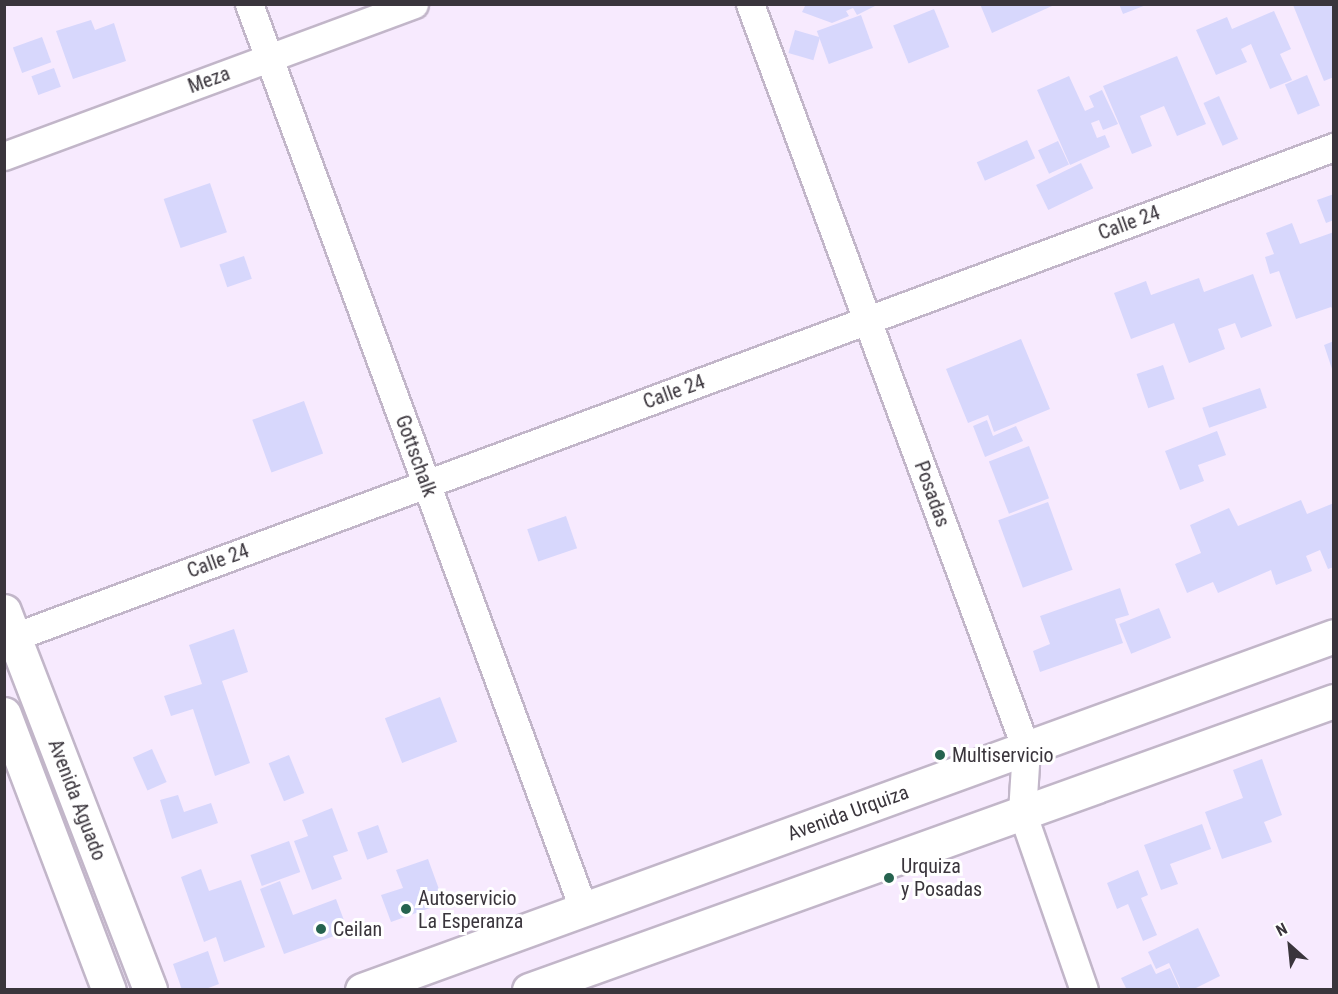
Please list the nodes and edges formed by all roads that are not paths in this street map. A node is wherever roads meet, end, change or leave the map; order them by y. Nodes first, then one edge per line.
1 (249, 4) edge
2 (414, 4) edge
3 (750, 4) edge
4 (269, 58) junction
5 (1334, 147) edge
6 (4, 156) edge
7 (867, 320) junction
8 (426, 484) junction
9 (9, 624) edge
10 (1334, 636) edge
11 (1334, 701) edge
12 (4, 714) edge
13 (1026, 749) junction
14 (1022, 812) junction
15 (583, 908) junction
16 (109, 990) edge
17 (150, 990) edge
18 (362, 990) edge
19 (530, 990) edge
20 (1084, 990) edge

1 - 4 street, Gottschalk
2 - 4 street, Meza
3 - 7 street, Posadas
4 - 6 street, Meza
4 - 8 street, Gottschalk
5 - 7 street, Calle 24
7 - 8 street, Calle 24
7 - 13 street, Posadas
8 - 9 street, Calle 24
8 - 15 street, Gottschalk
9 - 17 main road, Avenida Aguado
10 - 13 main road, Avenida Urquiza
11 - 14 main road
12 - 16 main road, Avenida Aguado
13 - 14 street, Posadas
13 - 15 main road, Avenida Urquiza
14 - 19 main road
14 - 20 street, Posadas
15 - 18 main road, Avenida Urquiza

